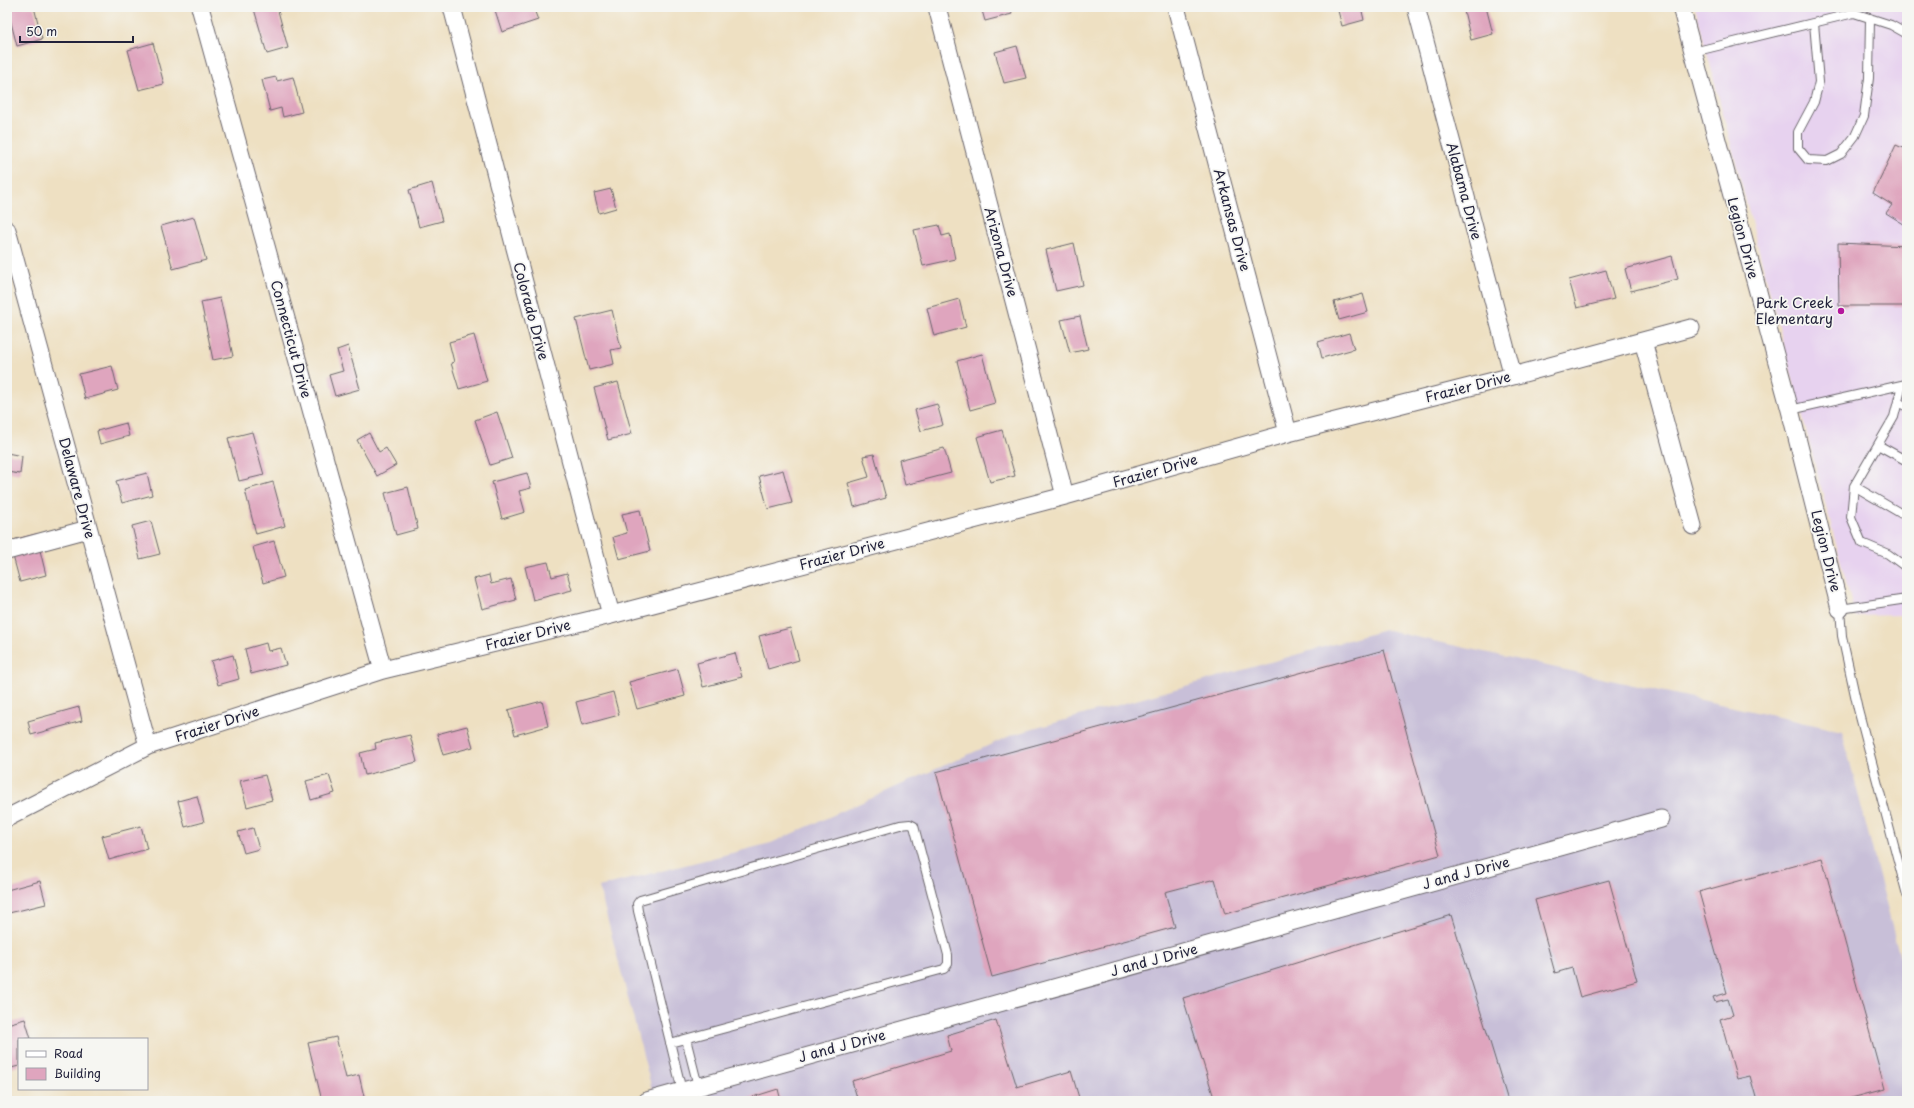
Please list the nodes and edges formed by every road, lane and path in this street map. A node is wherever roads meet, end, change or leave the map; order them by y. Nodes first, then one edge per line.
1 (200, 7) edge
2 (452, 7) edge
3 (937, 7) edge
4 (1176, 7) edge
5 (1416, 7) edge
6 (1681, 7) edge
7 (1870, 18) junction
8 (1814, 23) junction
9 (1907, 34) edge
10 (1693, 52) junction
11 (7, 230) edge
12 (1691, 328) dead end
13 (1643, 341) junction
14 (1513, 376) junction
15 (1905, 384) edge
16 (1898, 402) junction
17 (1907, 407) edge
18 (1790, 410) junction
19 (1288, 433) junction
20 (1878, 445) junction
21 (1907, 462) edge
22 (1854, 486) junction
23 (1065, 496) junction
24 (1907, 517) edge
25 (1693, 526) dead end
26 (88, 529) junction
27 (7, 551) edge
28 (1907, 568) edge
29 (1907, 600) edge
30 (1840, 609) junction
31 (611, 615) junction
32 (383, 670) junction
33 (148, 746) junction
34 (7, 818) edge
35 (1661, 819) dead end
36 (1907, 895) edge
37 (686, 1039) junction
38 (670, 1043) junction
39 (698, 1086) junction
40 (682, 1091) junction
41 (666, 1098) edge
42 (647, 1101) edge

1 - 32 street, Connecticut Drive
2 - 31 street, Colorado Drive
3 - 23 street, Arizona Drive
4 - 19 street, Arkansas Drive
5 - 14 street, Alabama Drive
6 - 10 street, Legion Drive
7 - 8 lane
7 - 8 lane
7 - 9 lane
8 - 10 lane
10 - 18 street, Legion Drive
11 - 26 street, Delaware Drive
12 - 13 street, Frazier Drive
13 - 14 street, Frazier Drive
13 - 25 street
14 - 19 street, Frazier Drive
15 - 16 lane
15 - 18 lane
16 - 17 lane
16 - 20 lane
18 - 30 street, Legion Drive
19 - 23 street, Frazier Drive
20 - 21 lane
20 - 22 lane
22 - 24 lane
22 - 28 lane
23 - 31 street, Frazier Drive
26 - 27 street
26 - 33 street, Delaware Drive
29 - 30 lane
30 - 36 lane
31 - 32 street, Frazier Drive
32 - 33 street, Frazier Drive
33 - 34 street, Frazier Drive
35 - 39 street, J and J Drive
37 - 38 lane
37 - 38 lane
37 - 39 lane
38 - 40 lane
39 - 40 street, J and J Drive
40 - 41 street, J and J Drive
41 - 42 street, J and J Drive

